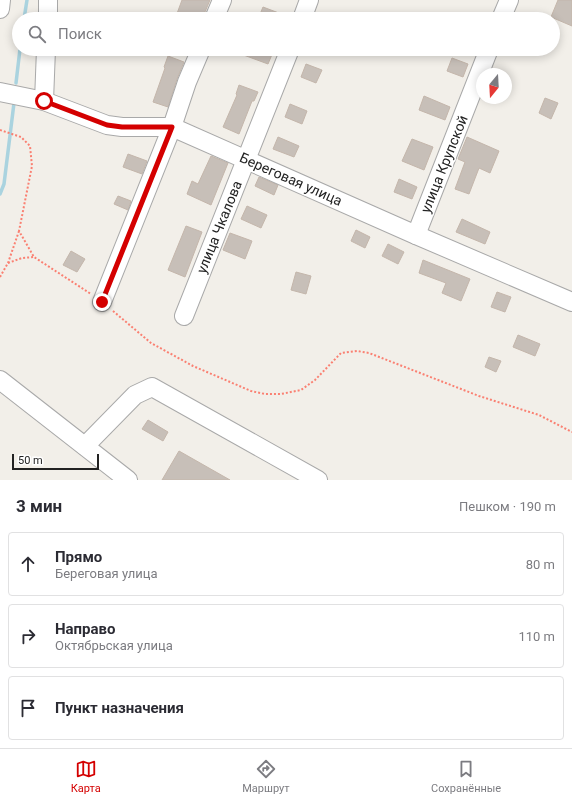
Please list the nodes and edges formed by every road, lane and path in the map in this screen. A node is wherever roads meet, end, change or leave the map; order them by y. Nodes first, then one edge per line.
1 (1, 0) edge
2 (48, 0) edge
3 (222, 0) edge
4 (309, 0) edge
5 (509, 0) edge
6 (0, 9) edge
7 (48, 12) edge
8 (217, 12) edge
9 (305, 12) edge
10 (504, 12) edge
11 (46, 56) edge
12 (198, 56) edge
13 (287, 56) edge
14 (487, 56) edge
15 (0, 92) edge
16 (44, 101) junction
17 (172, 127) junction
18 (1, 131) edge
19 (246, 159) junction
20 (20, 231) junction
21 (416, 235) junction
22 (34, 257) junction
23 (8, 263) junction
24 (0, 277) edge
25 (572, 301) edge
26 (102, 302) junction
27 (184, 316) dead end
28 (0, 380) edge
29 (572, 432) edge
30 (84, 446) junction
31 (128, 480) edge
32 (318, 480) edge

1 - 6 street
2 - 7 street
3 - 8 street
4 - 9 street
5 - 10 street
11 - 16 street
12 - 17 street
13 - 19 street, улица Чкалова
14 - 21 street, улица Крупской
15 - 16 street, Береговая улица
16 - 17 street, Береговая улица
17 - 19 street, Береговая улица
17 - 26 street
18 - 20 path
19 - 21 street, Береговая улица
19 - 27 street, улица Чкалова
20 - 22 path
20 - 23 path
21 - 25 street, Береговая улица
22 - 23 path
22 - 26 path
23 - 24 path
26 - 29 path
28 - 30 street
30 - 31 street
30 - 32 street

